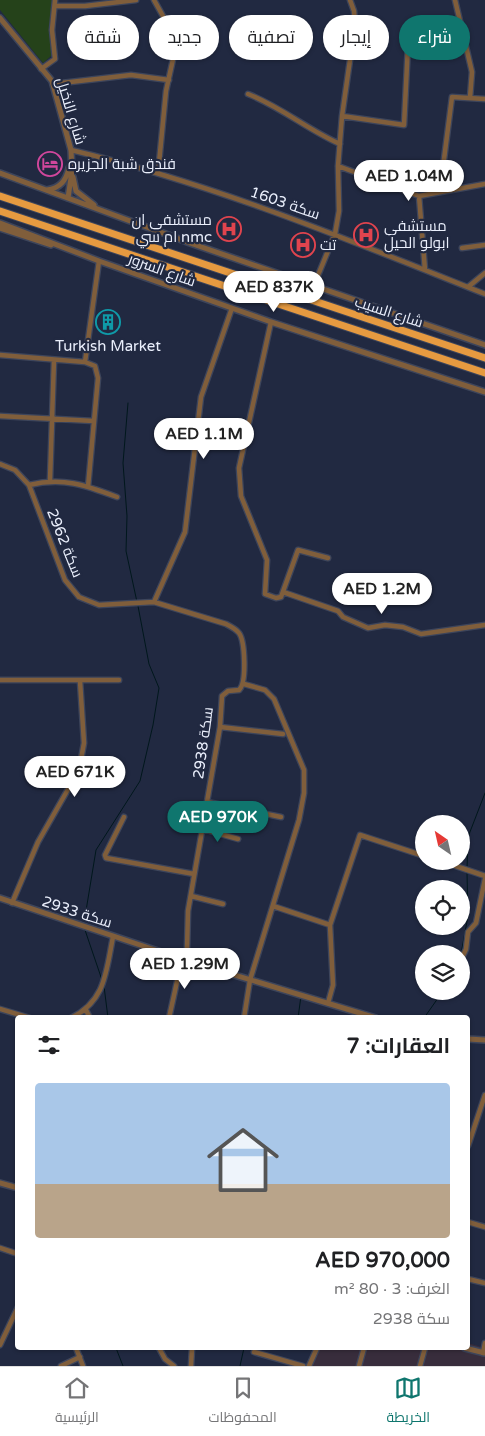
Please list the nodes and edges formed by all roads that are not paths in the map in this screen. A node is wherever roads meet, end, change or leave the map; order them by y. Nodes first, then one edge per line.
1 (55, 0) edge
2 (136, 0) edge
3 (154, 0) edge
4 (350, 0) edge
5 (455, 0) edge
6 (55, 6) junction
7 (0, 18) edge
8 (407, 60) edge
9 (41, 69) junction
10 (169, 80) junction
11 (53, 84) junction
12 (248, 94) dead end
13 (470, 98) junction
14 (485, 99) edge
15 (342, 116) junction
16 (340, 144) junction
17 (71, 150) junction
18 (72, 161) junction
19 (338, 166) junction
20 (72, 171) junction
21 (158, 172) junction
22 (0, 173) edge
23 (485, 184) edge
24 (45, 190) junction
25 (444, 191) junction
26 (0, 196) edge
27 (419, 196) junction
28 (68, 198) junction
29 (0, 211) edge
30 (112, 214) junction
31 (0, 223) edge
32 (0, 228) edge
33 (335, 234) junction
34 (485, 245) edge
35 (59, 246) junction
36 (462, 248) dead end
37 (99, 261) junction
38 (425, 270) junction
39 (485, 273) edge
40 (314, 285) junction
41 (468, 287) junction
42 (485, 294) edge
43 (232, 308) junction
44 (270, 322) junction
45 (485, 345) edge
46 (0, 355) edge
47 (485, 358) edge
48 (54, 360) junction
49 (85, 362) junction
50 (485, 373) edge
51 (485, 392) edge
52 (0, 416) edge
53 (53, 417) junction
54 (94, 420) junction
55 (0, 464) edge
56 (50, 480) junction
57 (28, 485) junction
58 (88, 486) junction
59 (117, 497) dead end
60 (328, 558) dead end
61 (283, 592) junction
62 (154, 602) junction
63 (485, 625) edge
64 (0, 680) edge
65 (120, 680) dead end
66 (80, 681) junction
67 (244, 684) junction
68 (220, 727) junction
69 (283, 734) dead end
70 (207, 802) junction
71 (124, 817) dead end
72 (281, 817) dead end
73 (203, 829) junction
74 (238, 839) dead end
75 (415, 853) edge
76 (466, 870) edge
77 (194, 874) junction
78 (485, 877) edge
79 (191, 896) junction
80 (0, 898) edge
81 (12, 903) junction
82 (223, 904) dead end
83 (273, 906) junction
84 (330, 925) junction
85 (113, 937) junction
86 (466, 945) edge
87 (182, 959) junction
88 (250, 980) junction
89 (328, 1003) junction
90 (0, 1009) edge
91 (86, 1010) junction
92 (356, 1014) edge
93 (20, 1015) edge
94 (77, 1015) edge
95 (88, 1015) edge
96 (170, 1015) edge
97 (244, 1015) edge
98 (470, 1039) edge
99 (485, 1040) edge
100 (485, 1095) edge
101 (470, 1140) edge
102 (0, 1183) edge
103 (15, 1187) edge
104 (470, 1223) edge
105 (485, 1227) edge
106 (0, 1248) edge
107 (15, 1253) edge
108 (470, 1279) edge
109 (485, 1283) edge
110 (15, 1313) edge
111 (1, 1341) edge
112 (485, 1343) edge
113 (470, 1349) edge
114 (77, 1350) edge
115 (160, 1350) edge
116 (192, 1350) edge
117 (316, 1350) edge
118 (363, 1350) edge
119 (424, 1350) edge
120 (254, 1352) dead end
121 (484, 1353) edge
122 (80, 1357) junction
123 (61, 1366) edge
124 (83, 1366) edge
125 (174, 1366) edge
126 (191, 1366) edge
127 (303, 1366) edge
128 (309, 1366) edge
129 (359, 1366) edge
130 (420, 1366) edge

1 - 6 street
2 - 6 street
3 - 10 street
4 - 15 street
5 - 13 street
6 - 9 street
7 - 9 street, شارع النخيل
8 - 15 street
9 - 11 street, شارع النخيل
10 - 11 street
10 - 21 street
11 - 17 street, شارع النخيل
12 - 16 street
13 - 14 street
13 - 25 street
15 - 16 street
16 - 19 street
17 - 18 street, شارع النخيل
17 - 21 street, سكة 1603
18 - 20 street, شارع النخيل
18 - 24 street
19 - 27 street
19 - 33 street
20 - 28 street, شارع النخيل
20 - 30 street
21 - 33 street, سكة 1603
22 - 24 street
23 - 25 street
24 - 28 street
25 - 27 street
26 - 47 highway, شارع السيب
27 - 38 street
28 - 30 street
29 - 50 highway, شارع السيب
30 - 40 street
31 - 35 street, شارع السرور
32 - 35 street, شارع السرور
33 - 38 street, سكة 1603
33 - 40 street
34 - 36 street
35 - 37 street, شارع السرور
37 - 43 street, شارع السرور
37 - 49 street
38 - 41 street, سكة 1603
39 - 41 street
40 - 45 street
41 - 42 street, سكة 1603
43 - 44 street, شارع السرور
43 - 62 street
44 - 51 street, شارع السرور
44 - 61 street
46 - 48 street
48 - 49 street
48 - 53 street
49 - 54 street
52 - 53 street
53 - 54 street
53 - 56 street
54 - 58 street
55 - 57 street, سكة 2962
56 - 57 street
56 - 58 street
57 - 62 street, سكة 2962
58 - 59 street
60 - 61 street
61 - 63 street
62 - 67 street, سكة 2962
64 - 66 street
65 - 66 street
66 - 81 street
67 - 68 street, سكة 2938
67 - 83 street
68 - 69 street
68 - 70 street, سكة 2938
70 - 72 street
70 - 73 street, سكة 2938
71 - 77 street
73 - 74 street
73 - 77 street, سكة 2938
75 - 84 street
76 - 78 street
77 - 79 street, سكة 2938
78 - 86 street
79 - 82 street
79 - 87 street, سكة 2938
80 - 81 street, سكة 2933
81 - 85 street, سكة 2933
83 - 84 street
83 - 88 street
84 - 89 street
85 - 87 street, سكة 2933
85 - 91 street
87 - 88 street, سكة 2933
87 - 96 street, سكة 2938
88 - 89 street, سكة 2933
88 - 97 street
89 - 92 street, سكة 2933
90 - 93 street
91 - 94 street
91 - 95 street
98 - 99 street
100 - 101 street
102 - 103 street
104 - 105 street
106 - 107 street
108 - 109 street
110 - 111 street
112 - 121 street
113 - 121 street
114 - 122 street
115 - 125 street
116 - 126 street
117 - 128 street
118 - 129 street
119 - 130 street
120 - 127 street
122 - 123 street
122 - 124 street

